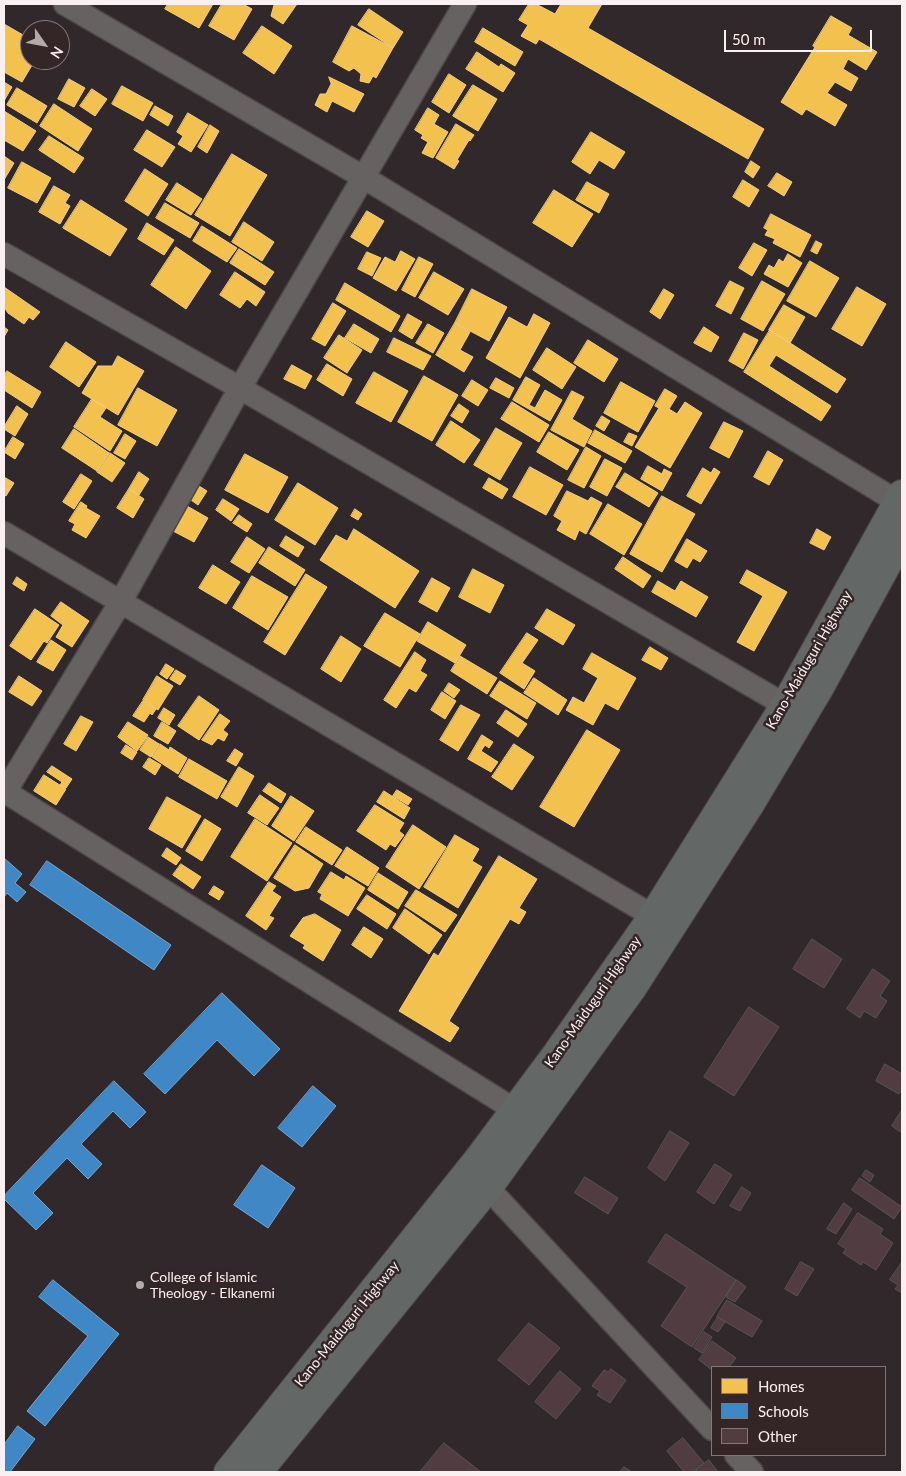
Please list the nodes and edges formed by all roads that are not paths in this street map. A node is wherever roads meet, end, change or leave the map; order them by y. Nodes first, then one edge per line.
1 (65, 4) edge
2 (465, 4) edge
3 (362, 177) junction
4 (4, 254) edge
5 (240, 388) junction
6 (900, 498) edge
7 (4, 533) edge
8 (902, 537) edge
9 (120, 604) junction
10 (785, 706) junction
11 (5, 792) edge
12 (653, 916) junction
13 (514, 1110) junction
14 (488, 1188) junction
15 (711, 1428) edge
16 (737, 1456) edge
17 (228, 1472) edge
18 (258, 1472) edge
19 (752, 1472) edge

1 - 3 street
2 - 3 street
3 - 5 street
3 - 6 street
4 - 5 street
5 - 9 street
5 - 10 street
6 - 10 highway, Kano-Maiduguri Highway
7 - 9 street
8 - 14 highway, Kano-Maiduguri Highway
9 - 11 street
9 - 12 street
10 - 12 highway, Kano-Maiduguri Highway
11 - 13 street
12 - 13 highway, Kano-Maiduguri Highway
13 - 17 highway, Kano-Maiduguri Highway
14 - 15 street
14 - 18 highway, Kano-Maiduguri Highway
16 - 19 street

